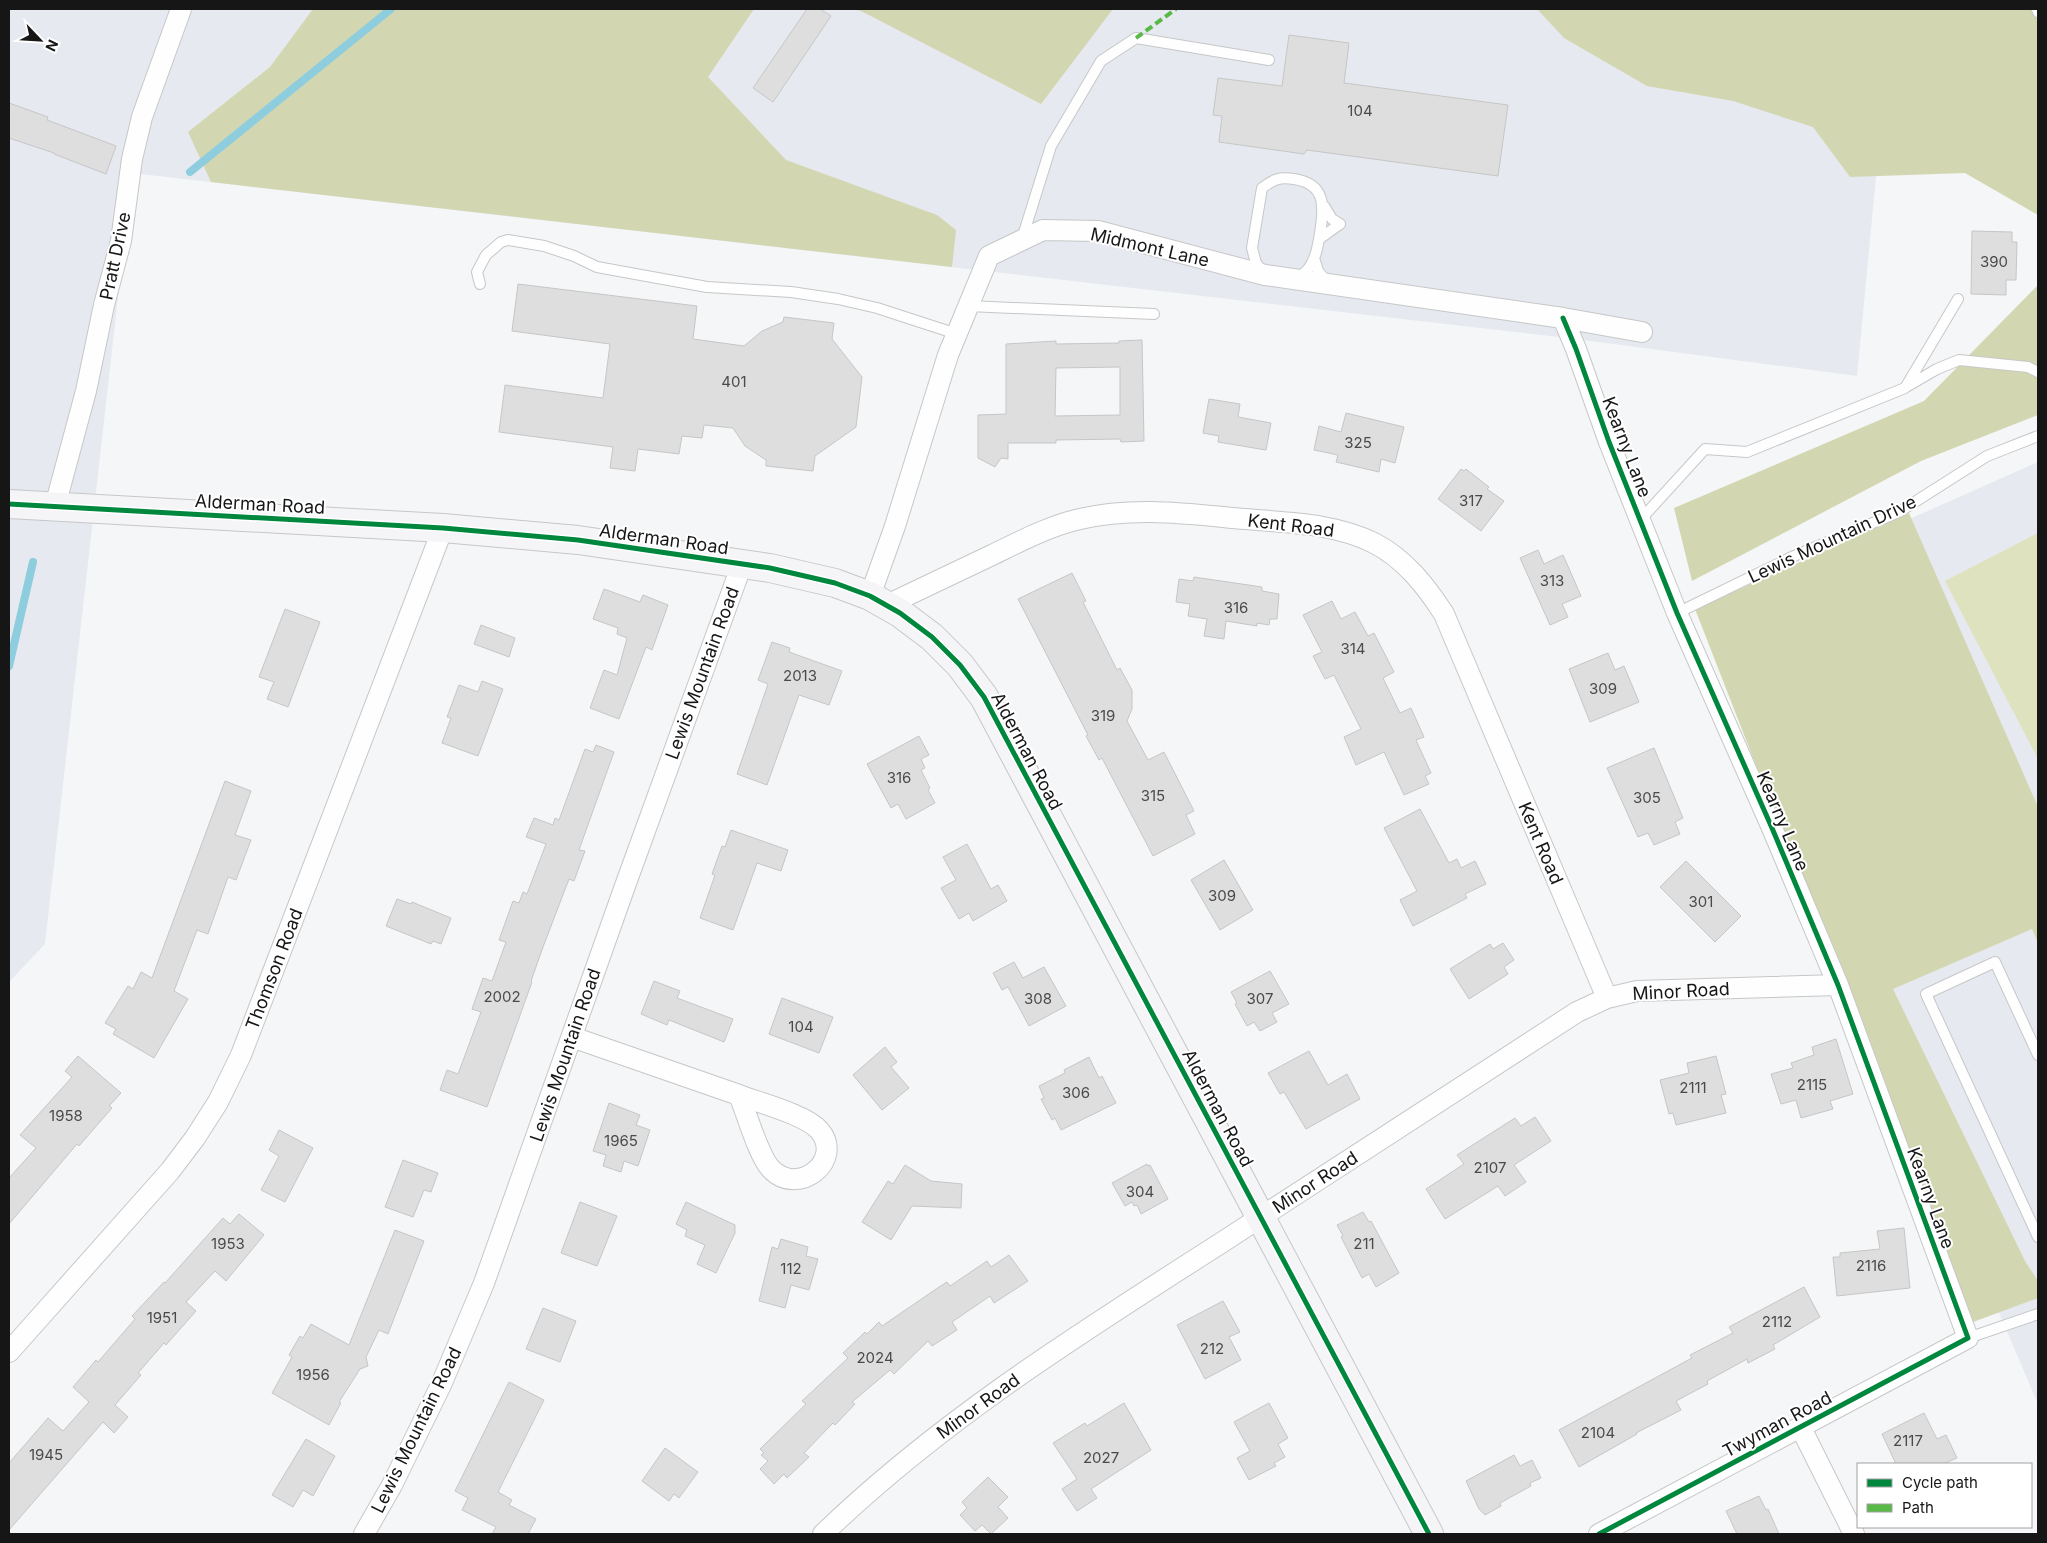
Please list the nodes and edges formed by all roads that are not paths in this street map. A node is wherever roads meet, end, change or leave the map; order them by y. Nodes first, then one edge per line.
1 (181, 9) edge
2 (1269, 60) dead end
3 (1324, 208) junction
4 (1319, 239) junction
5 (1021, 240) junction
6 (1252, 248) junction
7 (1314, 258) junction
8 (1236, 268) junction
9 (1260, 269) junction
10 (1295, 280) junction
11 (480, 284) dead end
12 (1329, 285) junction
13 (1958, 299) dead end
14 (968, 306) junction
15 (1154, 314) dead end
16 (1563, 318) junction
17 (1642, 332) dead end
18 (957, 334) junction
19 (2038, 372) edge
20 (1905, 388) junction
21 (2038, 436) edge
22 (9, 504) edge
23 (55, 506) junction
24 (1642, 522) junction
25 (443, 528) junction
26 (742, 564) junction
27 (878, 601) junction
28 (1677, 613) junction
29 (1838, 985) junction
30 (1606, 998) junction
31 (572, 1037) junction
32 (2038, 1054) edge
33 (739, 1095) junction
34 (1260, 1218) junction
35 (2038, 1237) edge
36 (2038, 1314) edge
37 (1968, 1338) junction
38 (9, 1352) edge
39 (1801, 1428) junction
40 (364, 1534) edge
41 (823, 1534) edge
42 (1429, 1534) edge
43 (1599, 1534) edge
44 (1854, 1534) edge

1 - 23 street, Pratt Drive
2 - 5 lane
3 - 4 lane
3 - 4 lane
3 - 6 lane
4 - 7 lane
5 - 8 street, Midmont Lane
5 - 14 street, Midmont Lane
6 - 8 lane
6 - 9 lane
7 - 10 lane
7 - 12 lane
8 - 9 street, Midmont Lane
9 - 10 street, Midmont Lane
10 - 12 street, Midmont Lane
11 - 18 lane
12 - 16 street, Midmont Lane
13 - 20 lane
14 - 15 lane
14 - 18 street, Midmont Lane
16 - 17 street, Midmont Lane
16 - 24 street, Kearny Lane
18 - 27 street, Midmont Lane
19 - 20 lane
20 - 24 lane
21 - 28 lane, Lewis Mountain Drive
22 - 23 main road, Alderman Road
23 - 25 main road, Alderman Road
24 - 28 street, Kearny Lane
25 - 26 main road, Alderman Road
25 - 38 street, Thomson Road
26 - 27 main road, Alderman Road
26 - 31 street, Lewis Mountain Road
27 - 30 street, Kent Road
27 - 34 main road, Alderman Road
28 - 29 street, Kearny Lane
29 - 30 street, Minor Road
29 - 37 street, Kearny Lane
30 - 34 street, Minor Road
31 - 33 street
31 - 40 street, Lewis Mountain Road
32 - 35 lane
33 - 33 street
34 - 41 street, Minor Road
34 - 42 main road, Alderman Road
36 - 37 lane
37 - 39 street, Twyman Road
39 - 43 street, Twyman Road
39 - 44 street

